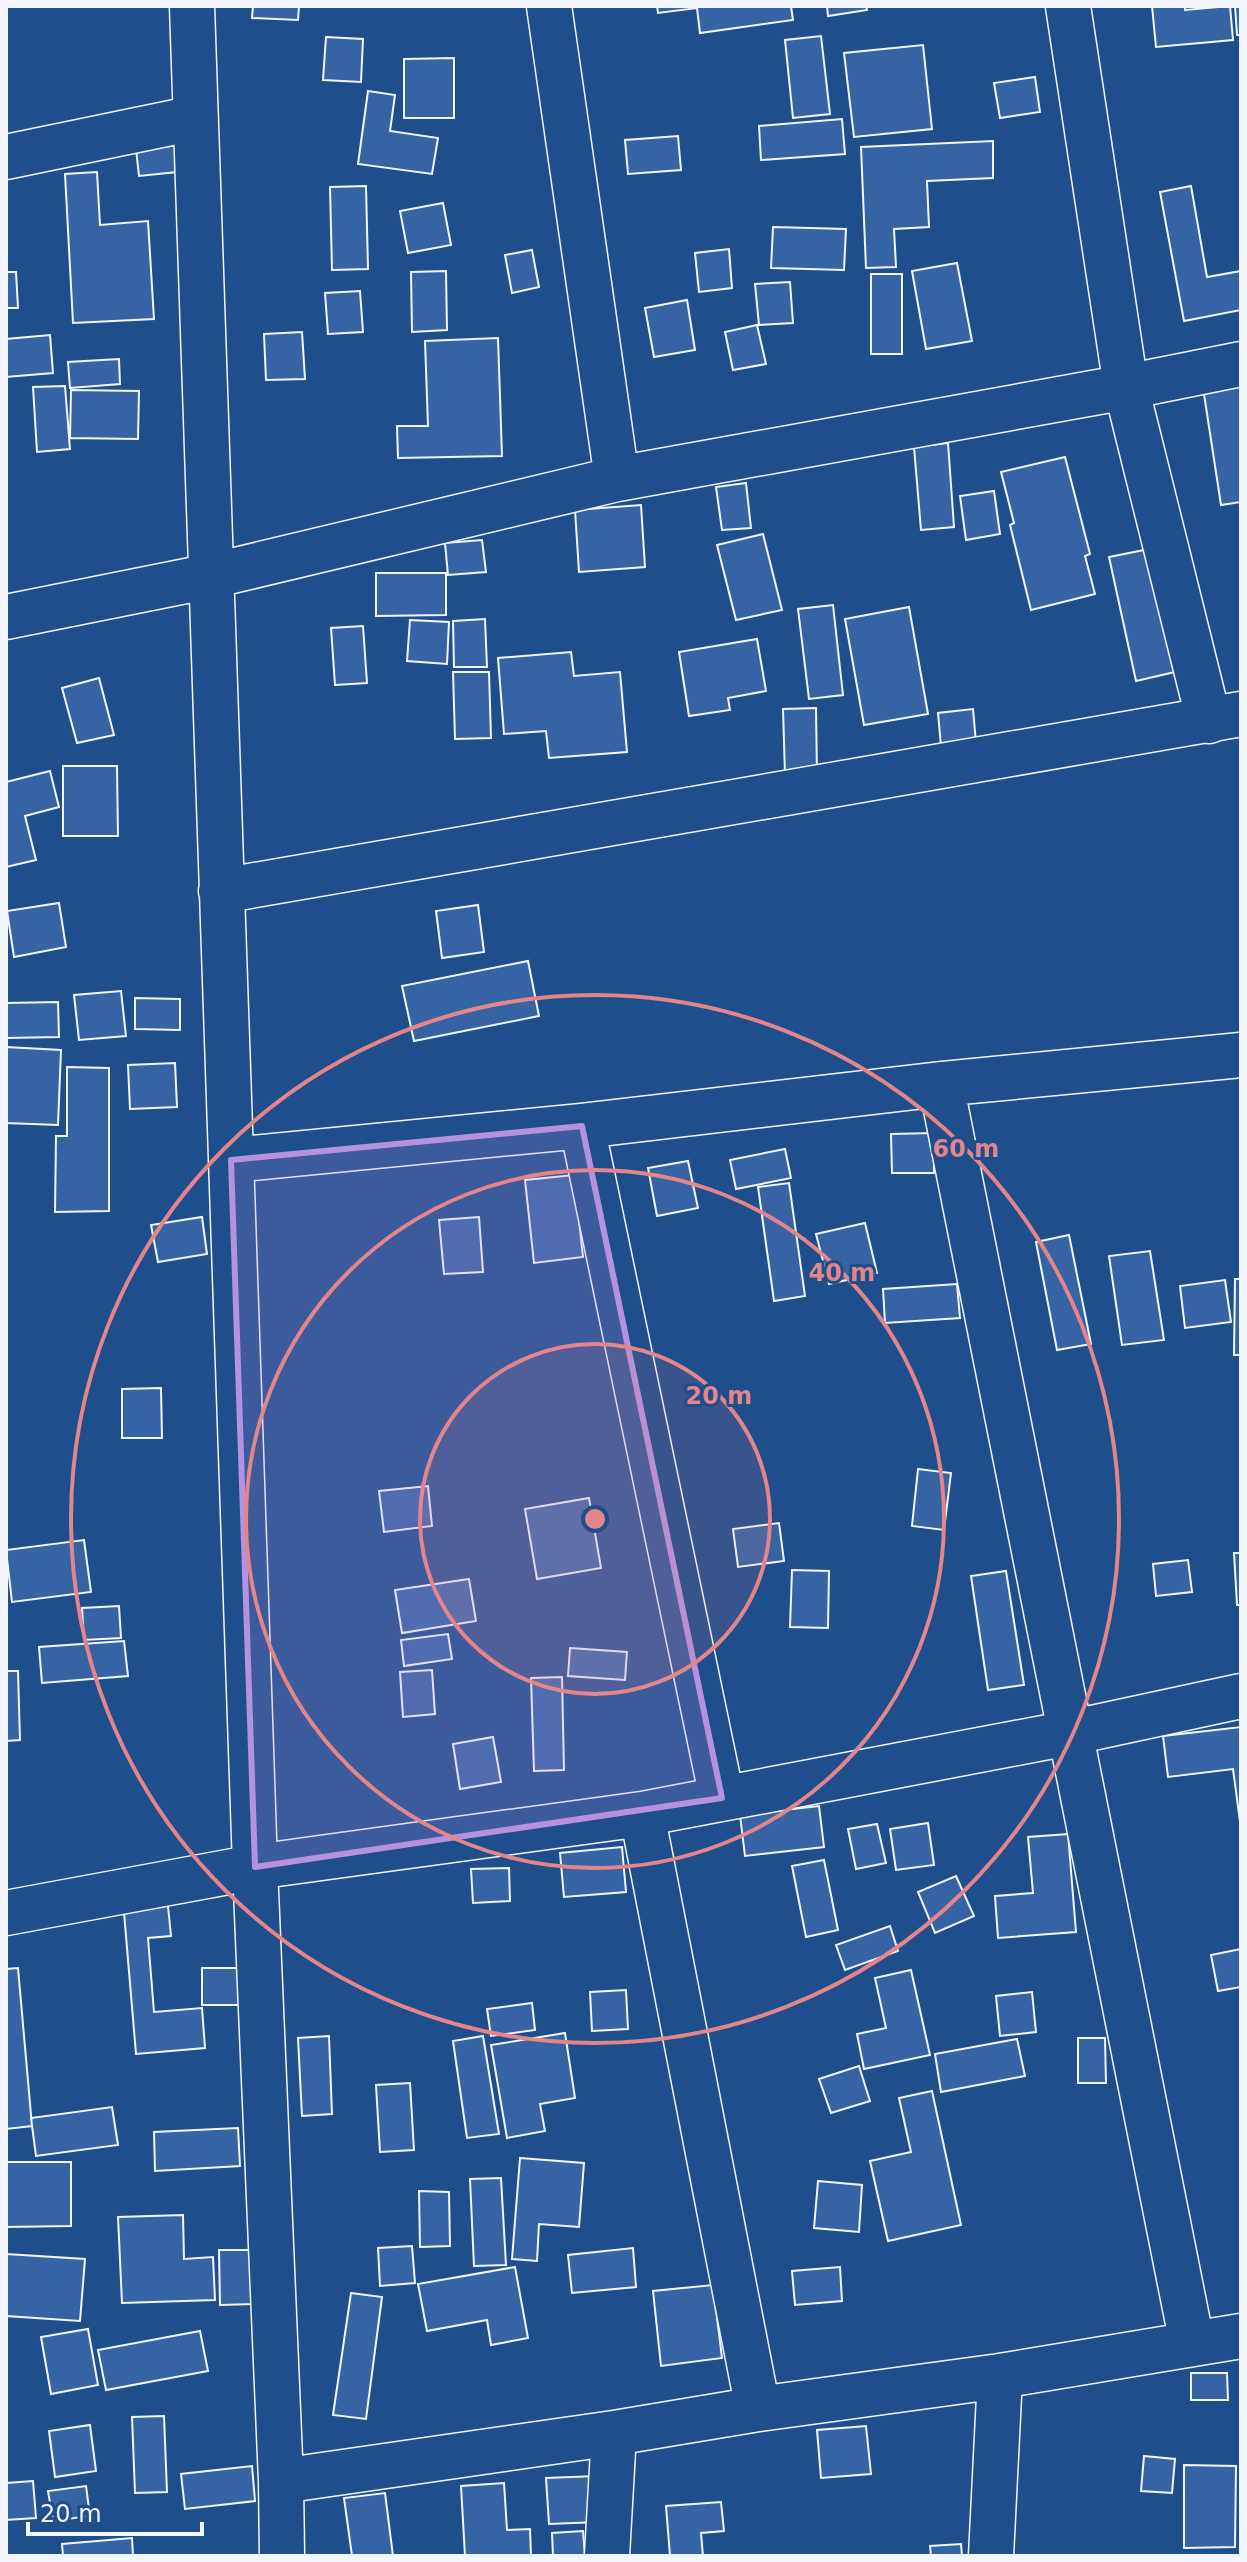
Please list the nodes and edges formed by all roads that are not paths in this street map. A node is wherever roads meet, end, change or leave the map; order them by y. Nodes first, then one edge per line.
1 (192, 6) edge
2 (549, 6) edge
3 (1068, 6) edge
4 (195, 118) junction
5 (6, 157) edge
6 (1241, 364) edge
7 (1126, 387) junction
8 (617, 479) junction
9 (211, 576) junction
10 (6, 617) edge
11 (1225, 718) edge
12 (221, 891) junction
13 (1241, 1055) edge
14 (941, 1084) junction
15 (582, 1126) junction
16 (231, 1160) junction
17 (1241, 1696) edge
18 (1069, 1733) junction
19 (722, 1798) junction
20 (642, 1814) junction
21 (255, 1867) junction
22 (6, 1913) edge
23 (1241, 2336) edge
24 (1192, 2343) junction
25 (1000, 2376) junction
26 (758, 2409) junction
27 (614, 2433) junction
28 (281, 2481) junction
29 (282, 2556) edge
30 (607, 2556) edge
31 (991, 2556) edge

1 - 4 street
2 - 8 street
3 - 7 street
4 - 5 street
4 - 9 street
6 - 7 street
7 - 8 street
7 - 11 street
8 - 9 street
9 - 10 street
9 - 12 street
11 - 12 street
12 - 16 street
13 - 14 street
14 - 15 street
14 - 18 street
15 - 16 street
15 - 19 street
16 - 21 street
17 - 18 street
18 - 19 street
18 - 24 street
19 - 20 street
20 - 21 street
20 - 26 street
21 - 22 street
21 - 28 street
23 - 24 street
24 - 25 street
25 - 26 street
25 - 31 street
26 - 27 street
27 - 28 street
27 - 30 street
28 - 29 street

